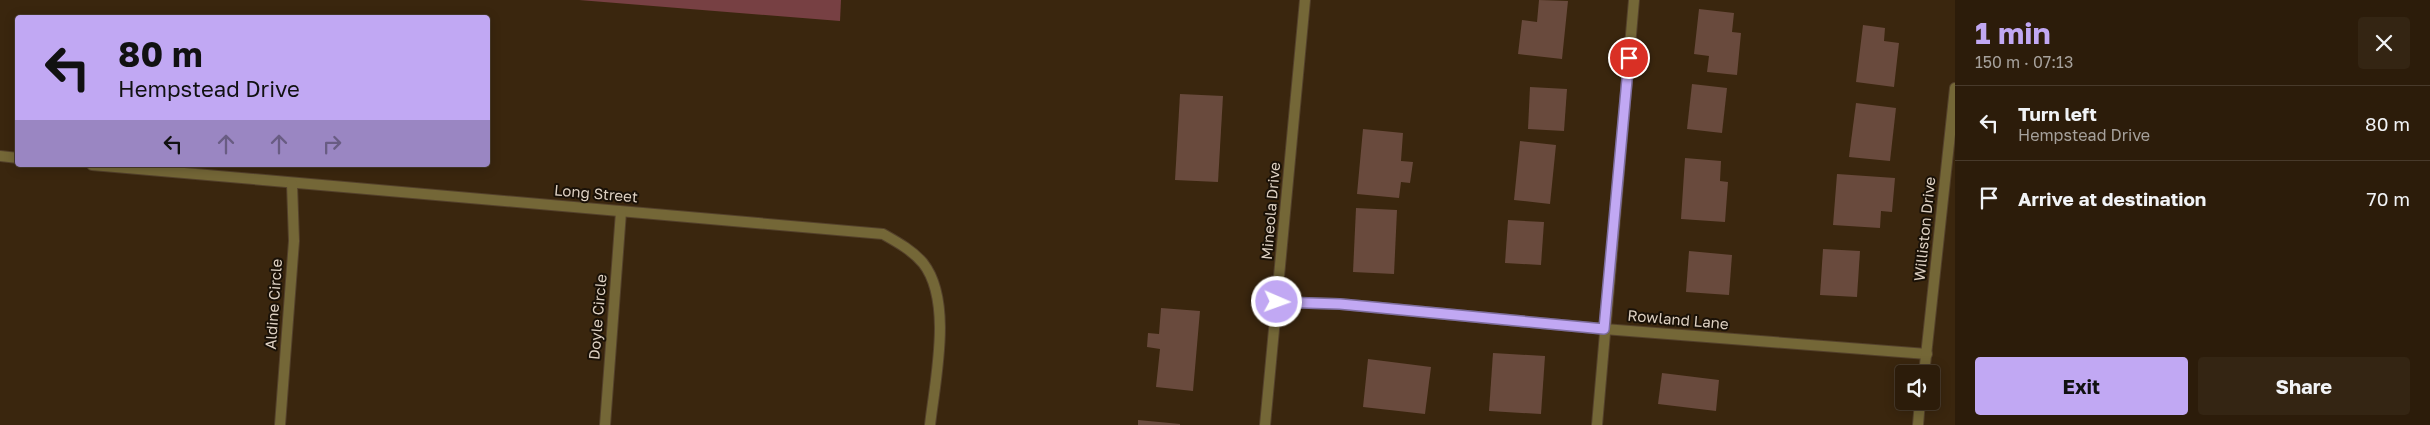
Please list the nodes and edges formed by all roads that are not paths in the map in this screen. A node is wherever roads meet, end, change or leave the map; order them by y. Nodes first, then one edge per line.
1 (1305, 0) edge
2 (1634, 0) edge
3 (1955, 88) edge
4 (0, 156) edge
5 (15, 158) edge
6 (113, 167) edge
7 (292, 184) junction
8 (621, 212) junction
9 (1277, 302) junction
10 (1604, 329) junction
11 (1927, 354) junction
12 (1925, 365) edge
13 (1919, 410) edge
14 (280, 425) edge
15 (605, 425) edge
16 (930, 425) edge
17 (1265, 425) edge
18 (1597, 425) edge
19 (1918, 425) edge

1 - 9 street, Mineola Drive
2 - 10 street
3 - 11 street, Williston Drive
4 - 5 street
6 - 7 street, Long Street
7 - 8 street, Long Street
7 - 14 street, Aldine Circle
8 - 15 street, Doyle Circle
8 - 16 street, Long Street
9 - 10 street, Rowland Lane
9 - 17 street, Mineola Drive
10 - 11 street, Rowland Lane
10 - 18 street
11 - 12 street, Williston Drive
13 - 19 street

